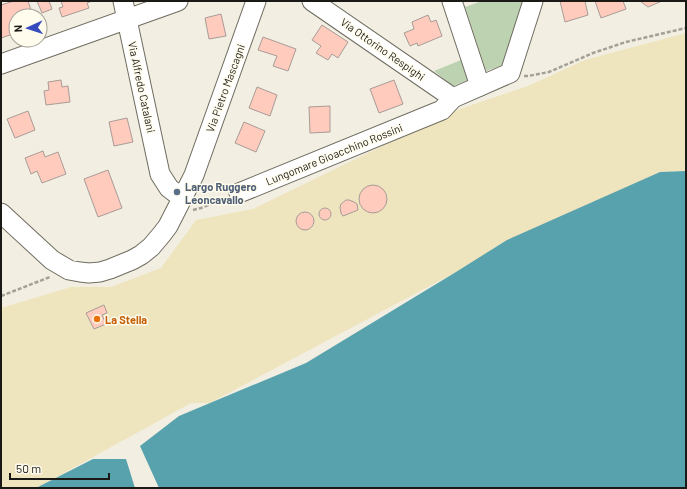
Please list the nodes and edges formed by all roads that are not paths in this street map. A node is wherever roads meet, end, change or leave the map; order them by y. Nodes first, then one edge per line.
1 (178, 1) edge
2 (256, 1) edge
3 (312, 1) edge
4 (452, 1) edge
5 (533, 1) edge
6 (125, 10) edge
7 (1, 64) edge
8 (480, 86) junction
9 (453, 98) junction
10 (239, 193) road end
11 (182, 198) junction
12 (1, 213) edge

1 - 6 street
2 - 11 street, Via Pietro Mascagni
3 - 9 street, Via Ottorino Respighi
4 - 8 street
5 - 8 street, Lungomare Gioacchino Rossini
6 - 7 street
6 - 11 street, Via Alfredo Catalani
8 - 9 street, Lungomare Gioacchino Rossini
9 - 10 street, Lungomare Gioacchino Rossini
11 - 12 street

